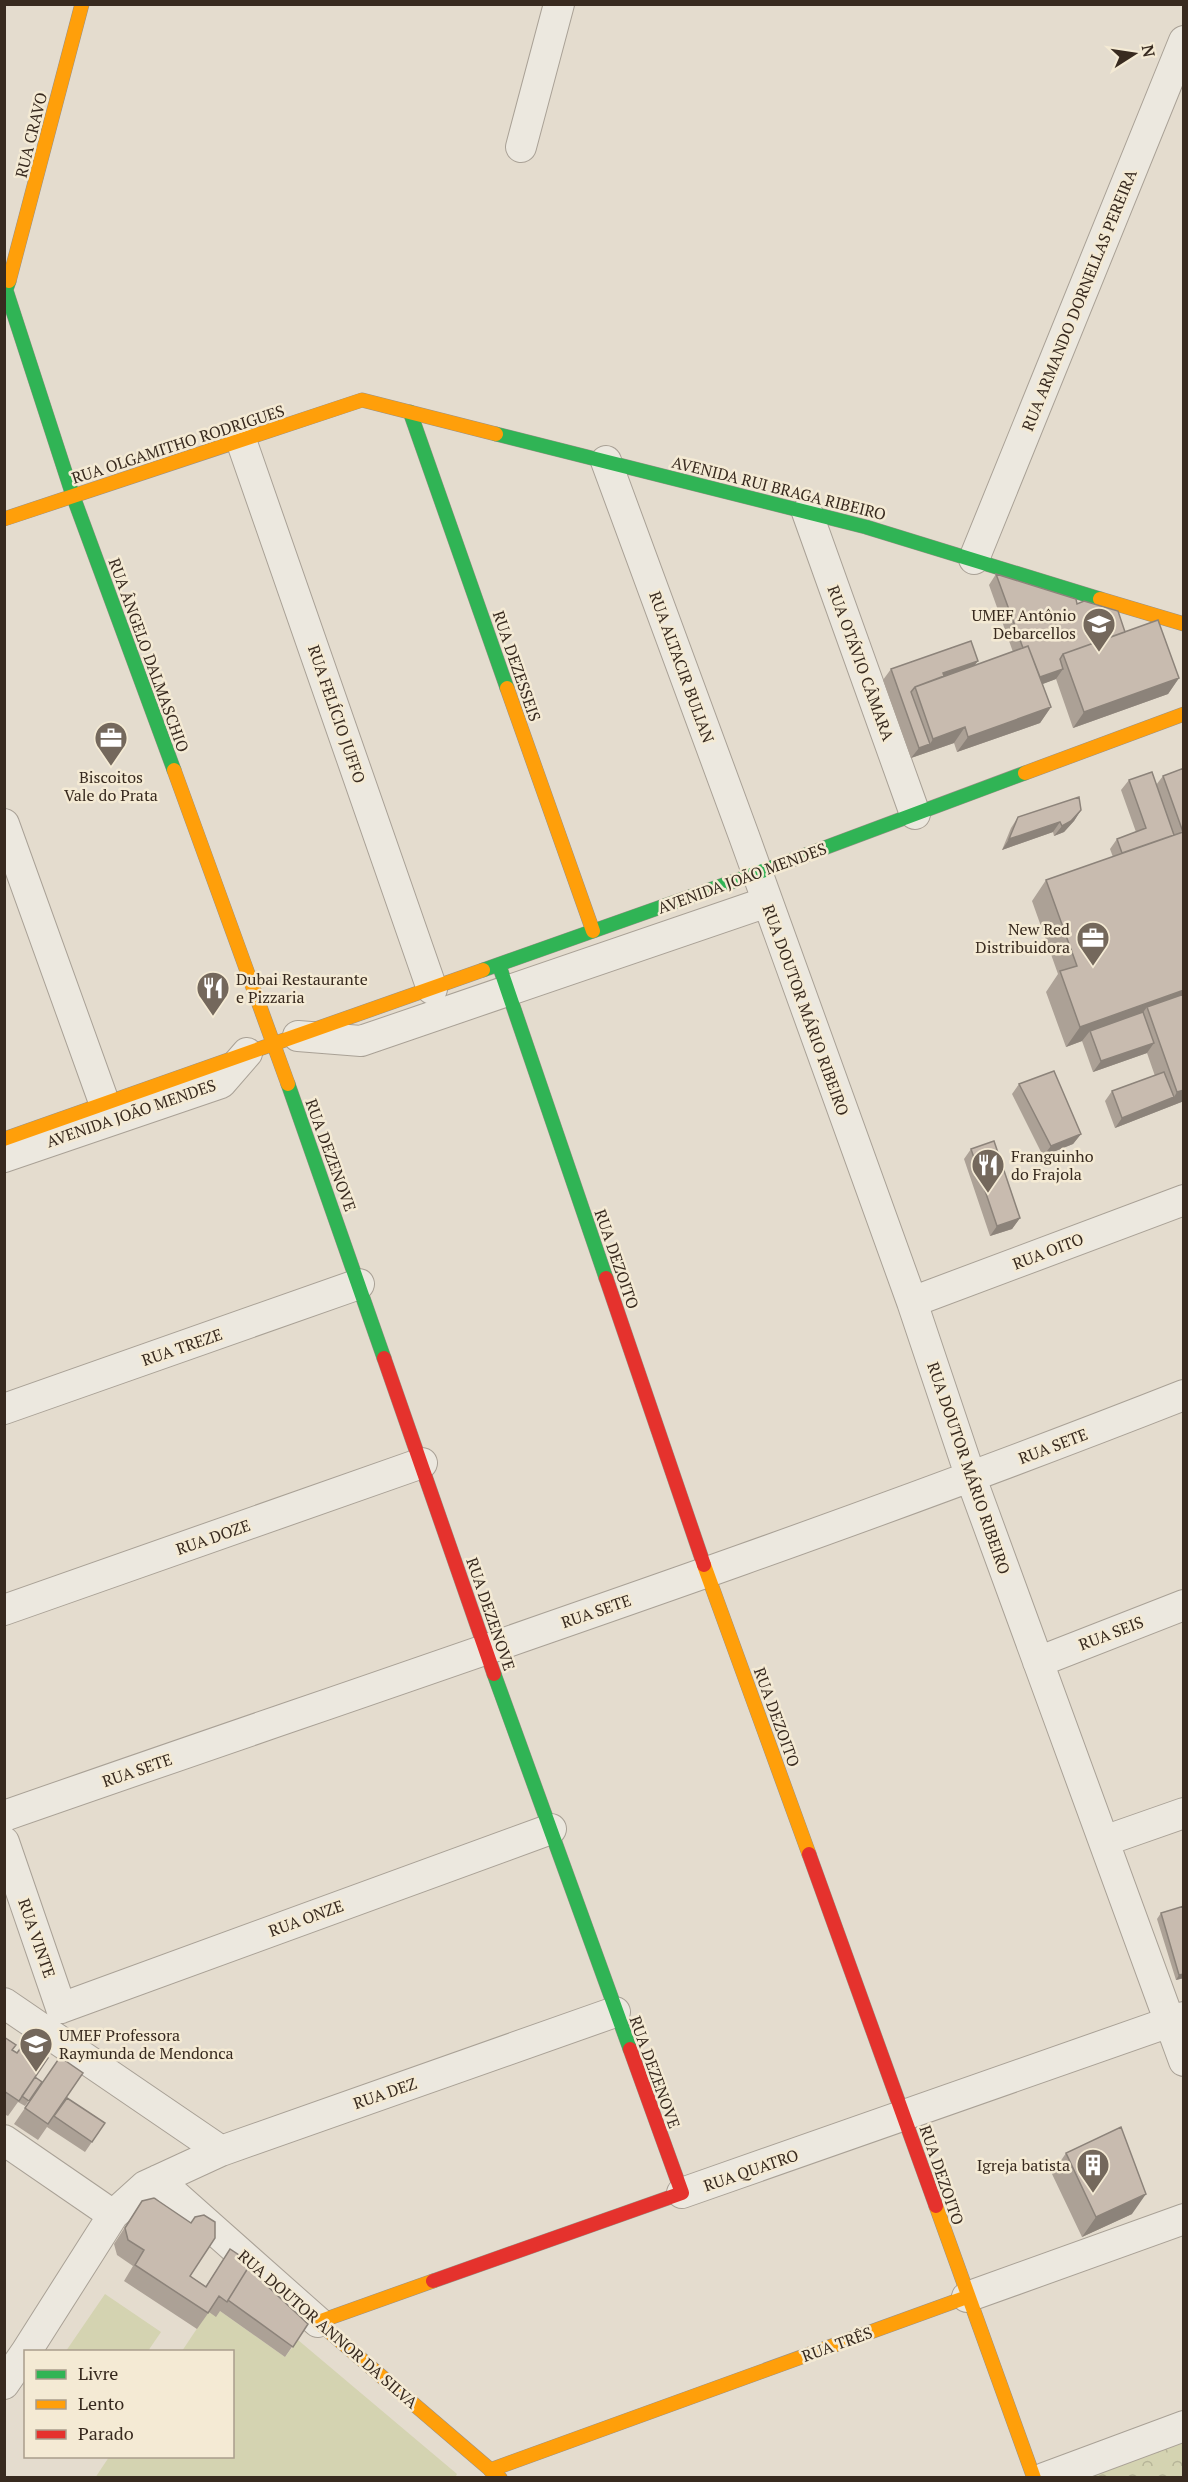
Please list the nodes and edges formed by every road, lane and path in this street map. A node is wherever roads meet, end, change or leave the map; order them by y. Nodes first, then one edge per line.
1 (82, 4) edge
2 (559, 4) edge
3 (1184, 41) edge
4 (521, 147) dead end
5 (11, 266) edge
6 (5, 290) edge
7 (362, 400) joint
8 (410, 412) junction
9 (242, 440) junction
10 (606, 461) junction
11 (73, 496) junction
12 (807, 512) junction
13 (4, 519) edge
14 (974, 559) junction
15 (1184, 624) edge
16 (1184, 714) edge
17 (915, 814) junction
18 (4, 824) edge
19 (757, 873) junction
20 (766, 902) junction
21 (593, 931) junction
22 (504, 978) junction
23 (432, 989) junction
24 (273, 1045) junction
25 (105, 1105) junction
26 (4, 1139) edge
27 (4, 1157) edge
28 (1184, 1200) edge
29 (359, 1284) junction
30 (912, 1302) junction
31 (1184, 1395) edge
32 (4, 1409) edge
33 (422, 1463) junction
34 (971, 1478) junction
35 (707, 1573) junction
36 (1184, 1605) edge
37 (4, 1610) edge
38 (485, 1648) junction
39 (1038, 1662) junction
40 (1184, 1813) edge
41 (4, 1816) edge
42 (551, 1829) junction
43 (1104, 1841) junction
44 (4, 1842) edge
45 (4, 2003) edge
46 (615, 2012) junction
47 (54, 2019) junction
48 (1176, 2019) edge
49 (1184, 2061) edge
50 (905, 2117) junction
51 (4, 2140) edge
52 (221, 2151) junction
53 (158, 2180) junction
54 (682, 2193) junction
55 (113, 2215) junction
56 (1184, 2219) edge
57 (967, 2297) junction
58 (318, 2322) junction
59 (25, 2350) edge
60 (24, 2351) edge
61 (15, 2365) edge
62 (1184, 2426) edge
63 (492, 2475) edge
64 (1034, 2478) edge
65 (1044, 2478) edge

1 - 5 street, RUA CRAVO
2 - 4 street
3 - 14 street, RUA ARMANDO DORNELLAS PEREIRA
5 - 6 street, RUA ÂNGELO DALMASCHIO
6 - 11 street, RUA ÂNGELO DALMASCHIO
7 - 8 street, AVENIDA RUI BRAGA RIBEIRO
7 - 9 street, RUA OLGAMITHO RODRIGUES
8 - 10 street, AVENIDA RUI BRAGA RIBEIRO
8 - 21 street, RUA DEZESSEIS
9 - 11 street, RUA OLGAMITHO RODRIGUES
9 - 23 street, RUA FELÍCIO JUFFO
10 - 12 street, AVENIDA RUI BRAGA RIBEIRO
10 - 19 street, RUA ALTACIR BULIAN
11 - 13 street, RUA OLGAMITHO RODRIGUES
11 - 24 street, RUA ÂNGELO DALMASCHIO
12 - 14 street, AVENIDA RUI BRAGA RIBEIRO
12 - 17 street, RUA OTÁVIO CÂMARA
14 - 15 street, AVENIDA RUI BRAGA RIBEIRO
16 - 17 street, AVENIDA JOÃO MENDES
17 - 19 street, AVENIDA JOÃO MENDES
18 - 25 street
19 - 20 street, RUA DOUTOR MÁRIO RIBEIRO
19 - 21 street, AVENIDA JOÃO MENDES
20 - 22 street, AVENIDA JOÃO MENDES
20 - 30 street, RUA DOUTOR MÁRIO RIBEIRO
21 - 22 street, AVENIDA JOÃO MENDES
22 - 23 street, AVENIDA JOÃO MENDES
22 - 24 street, AVENIDA JOÃO MENDES
22 - 35 street, RUA DEZOITO
23 - 24 street, AVENIDA JOÃO MENDES
24 - 25 street, AVENIDA JOÃO MENDES
24 - 27 street, AVENIDA JOÃO MENDES
24 - 29 street, RUA DEZENOVE
25 - 26 street, AVENIDA JOÃO MENDES
28 - 30 street, RUA OITO
29 - 32 street, RUA TREZE
29 - 33 street, RUA DEZENOVE
30 - 34 street, RUA DOUTOR MÁRIO RIBEIRO
31 - 34 street, RUA SETE
33 - 37 street, RUA DOZE
33 - 38 street, RUA DEZENOVE
34 - 35 street, RUA SETE
34 - 39 street, RUA DOUTOR MÁRIO RIBEIRO
35 - 38 street, RUA SETE
35 - 50 street, RUA DEZOITO
36 - 39 street, RUA SEIS
38 - 41 street, RUA SETE
38 - 42 street, RUA DEZENOVE
39 - 43 street, RUA DOUTOR MÁRIO RIBEIRO
40 - 43 street
42 - 46 street, RUA DEZENOVE
42 - 47 street, RUA ONZE
43 - 48 street, RUA DOUTOR MÁRIO RIBEIRO
44 - 47 street, RUA VINTE
45 - 47 street
46 - 52 street, RUA DEZ
46 - 54 street, RUA DEZENOVE
47 - 52 street
48 - 49 street, RUA DOUTOR MÁRIO RIBEIRO
48 - 50 street, RUA QUATRO
50 - 54 street, RUA QUATRO
50 - 57 street, RUA DEZOITO
51 - 55 street
52 - 53 street, RUA DEZ
53 - 55 street, RUA DEZ
53 - 58 street, RUA DOUTOR ANNOR DA SILVA
54 - 58 street, RUA QUATRO
55 - 59 street, RUA DEZ
56 - 57 street, RUA TRÊS
57 - 63 street, RUA TRÊS
57 - 64 street, RUA DEZOITO
58 - 63 street, RUA DOUTOR ANNOR DA SILVA
60 - 61 street, RUA DEZ
62 - 65 street

